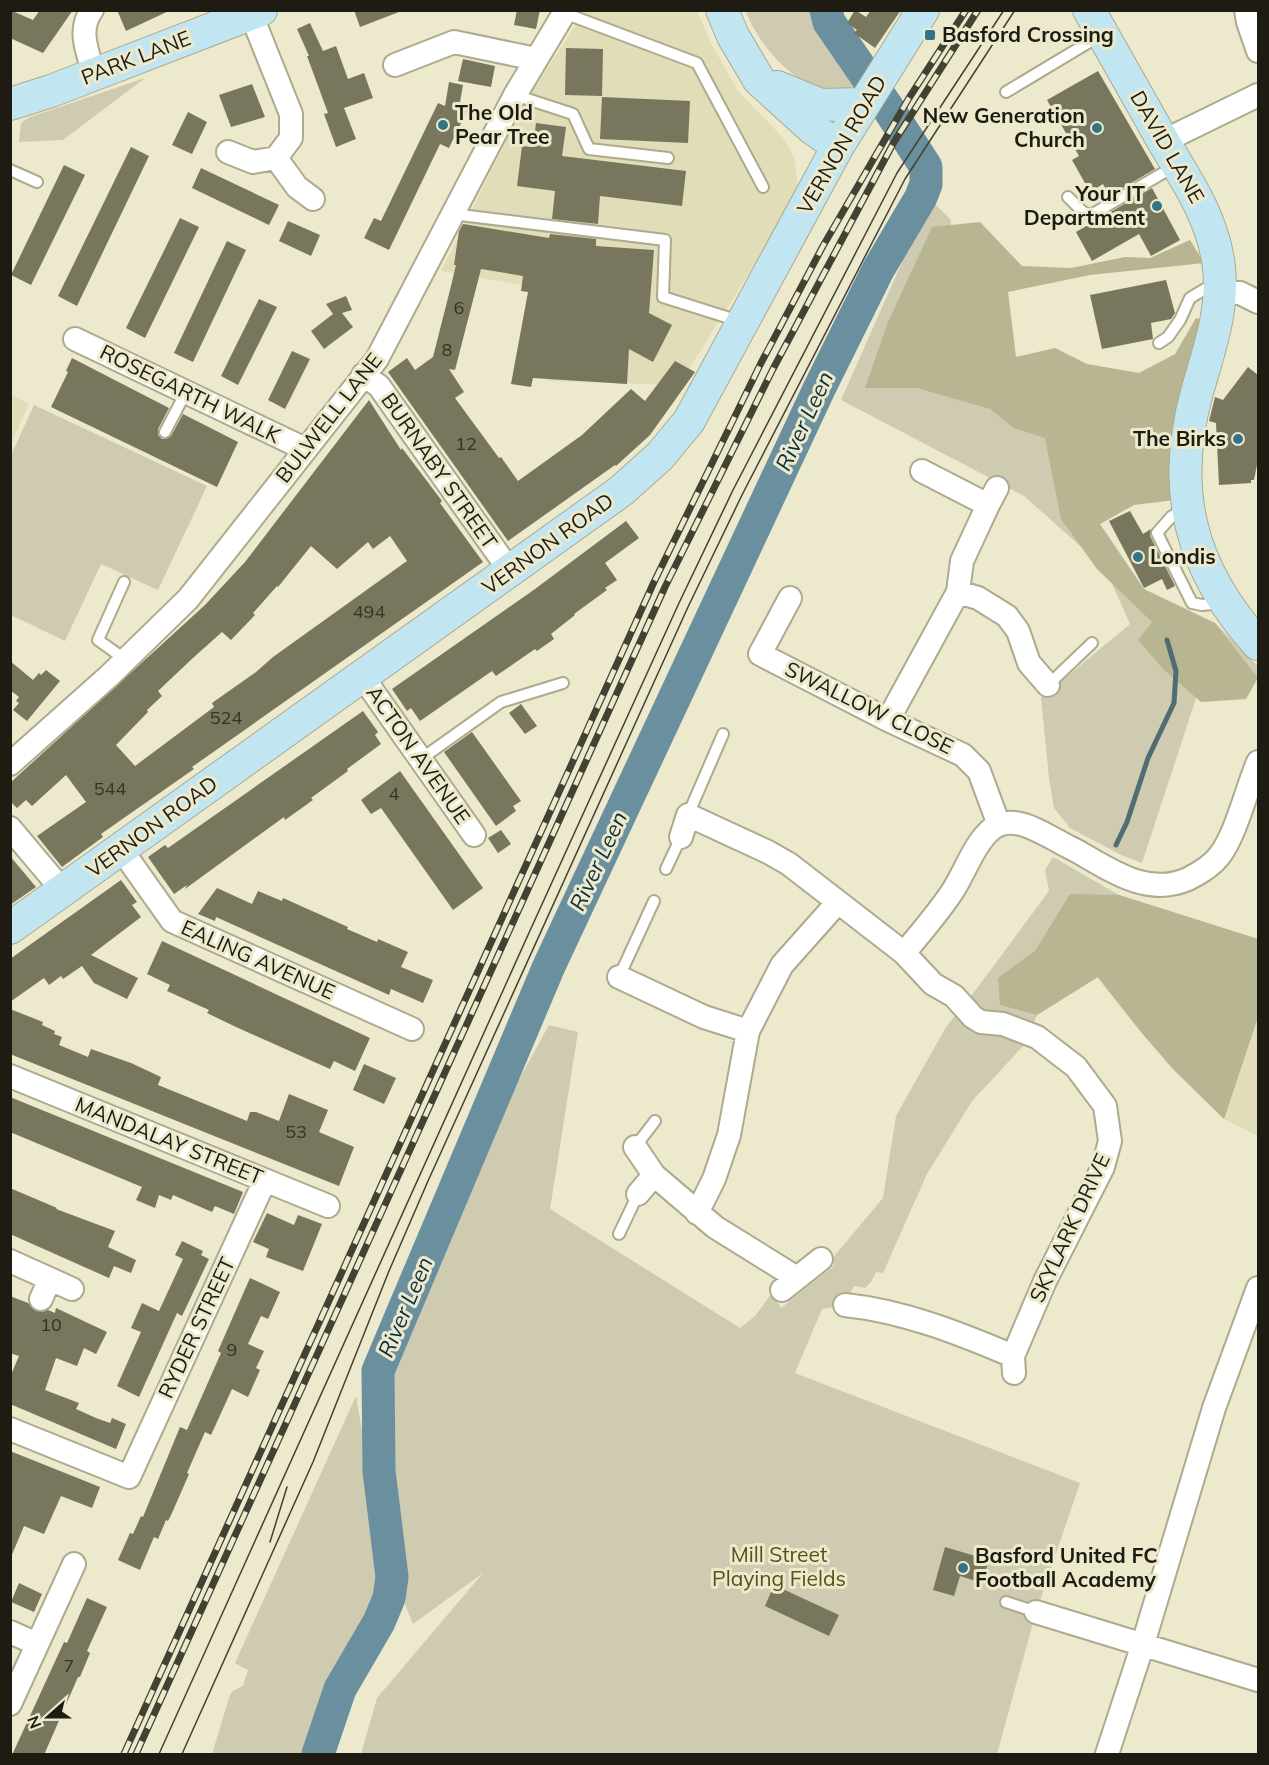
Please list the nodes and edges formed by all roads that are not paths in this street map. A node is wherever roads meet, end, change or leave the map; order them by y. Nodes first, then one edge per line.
1 (92, 10) edge
2 (722, 10) edge
3 (923, 10) edge
4 (1246, 10) edge
5 (256, 12) edge
6 (565, 12) edge
7 (1096, 22) edge
8 (1258, 51) edge
9 (536, 59) junction
10 (395, 65) dead end
11 (94, 74) junction
12 (759, 80) junction
13 (1006, 92) dead end
14 (515, 95) junction
15 (1258, 95) edge
16 (10, 104) edge
17 (864, 104) junction
18 (838, 146) junction
19 (228, 152) dead end
20 (1171, 153) junction
21 (668, 158) dead end
22 (276, 159) junction
23 (10, 170) edge
24 (37, 182) dead end
25 (763, 187) dead end
26 (1068, 197) dead end
27 (313, 199) dead end
28 (452, 214) junction
29 (1221, 286) junction
30 (1258, 302) edge
31 (742, 322) junction
32 (75, 339) dead end
33 (1159, 343) dead end
34 (363, 375) junction
35 (186, 392) junction
36 (165, 432) dead end
37 (305, 449) junction
38 (922, 471) dead end
39 (510, 571) junction
40 (124, 582) dead end
41 (958, 592) junction
42 (790, 598) dead end
43 (1092, 643) dead end
44 (1258, 644) edge
45 (126, 660) junction
46 (362, 676) junction
47 (563, 683) dead end
48 (1048, 685) joint
49 (888, 720) junction
50 (723, 734) dead end
51 (421, 759) junction
52 (1258, 762) edge
53 (10, 764) edge
54 (688, 815) junction
55 (999, 825) junction
56 (10, 828) edge
57 (474, 834) dead end
58 (681, 837) joint
59 (121, 849) junction
60 (666, 869) dead end
61 (63, 891) junction
62 (654, 901) dead end
63 (838, 902) junction
64 (10, 928) edge
65 (904, 952) junction
66 (619, 977) joint
67 (396, 1030) dead end
68 (748, 1031) junction
69 (10, 1076) edge
70 (655, 1121) dead end
71 (635, 1148) joint
72 (654, 1175) junction
73 (266, 1180) junction
74 (638, 1194) joint
75 (328, 1206) dead end
76 (697, 1213) junction
77 (619, 1234) dead end
78 (821, 1259) dead end
79 (10, 1261) edge
80 (1258, 1288) edge
81 (72, 1289) dead end
82 (845, 1305) dead end
83 (10, 1429) edge
84 (74, 1565) dead end
85 (1006, 1602) dead end
86 (1036, 1612) joint
87 (10, 1632) edge
88 (37, 1644) junction
89 (1143, 1644) junction
90 (1258, 1680) edge
91 (10, 1704) edge
92 (1107, 1755) edge

1 - 11 street
2 - 12 main road
3 - 17 main road, VERNON ROAD
4 - 8 street
5 - 11 main road, PARK LANE
5 - 22 street
6 - 9 street, BULWELL LANE
6 - 25 lane
7 - 13 lane
7 - 20 main road, DAVID LANE
9 - 10 street
9 - 14 street, BULWELL LANE
11 - 16 main road, PARK LANE
12 - 17 main road
12 - 18 main road
14 - 21 lane
14 - 28 street, BULWELL LANE
15 - 20 street
17 - 18 main road, VERNON ROAD
18 - 31 main road, VERNON ROAD
19 - 22 street
20 - 26 lane
20 - 29 main road, DAVID LANE
22 - 27 street
23 - 24 lane
28 - 31 lane
28 - 34 street, BULWELL LANE
29 - 30 street
29 - 33 lane
29 - 44 main road, DAVID LANE
31 - 39 main road, VERNON ROAD
32 - 35 street, ROSEGARTH WALK
34 - 37 street, BULWELL LANE
34 - 39 street, BURNABY STREET
35 - 36 lane
35 - 37 street, ROSEGARTH WALK
37 - 45 street, BULWELL LANE
38 - 41 street
39 - 46 main road, VERNON ROAD
40 - 45 lane
41 - 48 street
41 - 49 street
42 - 49 street, SWALLOW CLOSE
43 - 48 lane
45 - 53 street, BULWELL LANE
46 - 51 street, ACTON AVENUE
46 - 59 main road, VERNON ROAD
47 - 51 lane
49 - 55 street, SWALLOW CLOSE
50 - 54 lane
51 - 57 street, ACTON AVENUE
52 - 55 street
54 - 58 street
54 - 63 street, SKYLARK DRIVE
55 - 65 street
56 - 61 street
58 - 60 lane
59 - 61 main road, VERNON ROAD
59 - 67 street, EALING AVENUE
61 - 64 main road, VERNON ROAD
62 - 66 lane
63 - 65 street, SKYLARK DRIVE
63 - 68 street
65 - 82 street, SKYLARK DRIVE
66 - 68 street
68 - 76 street
69 - 73 street, MANDALAY STREET
70 - 71 lane
71 - 72 street
72 - 74 street
72 - 76 street
73 - 75 street, MANDALAY STREET
73 - 83 street, RYDER STREET
74 - 77 lane
76 - 78 street
79 - 81 street
80 - 89 street
84 - 88 street
85 - 86 lane
86 - 89 street
87 - 88 street
88 - 91 street
89 - 90 street
89 - 92 street

